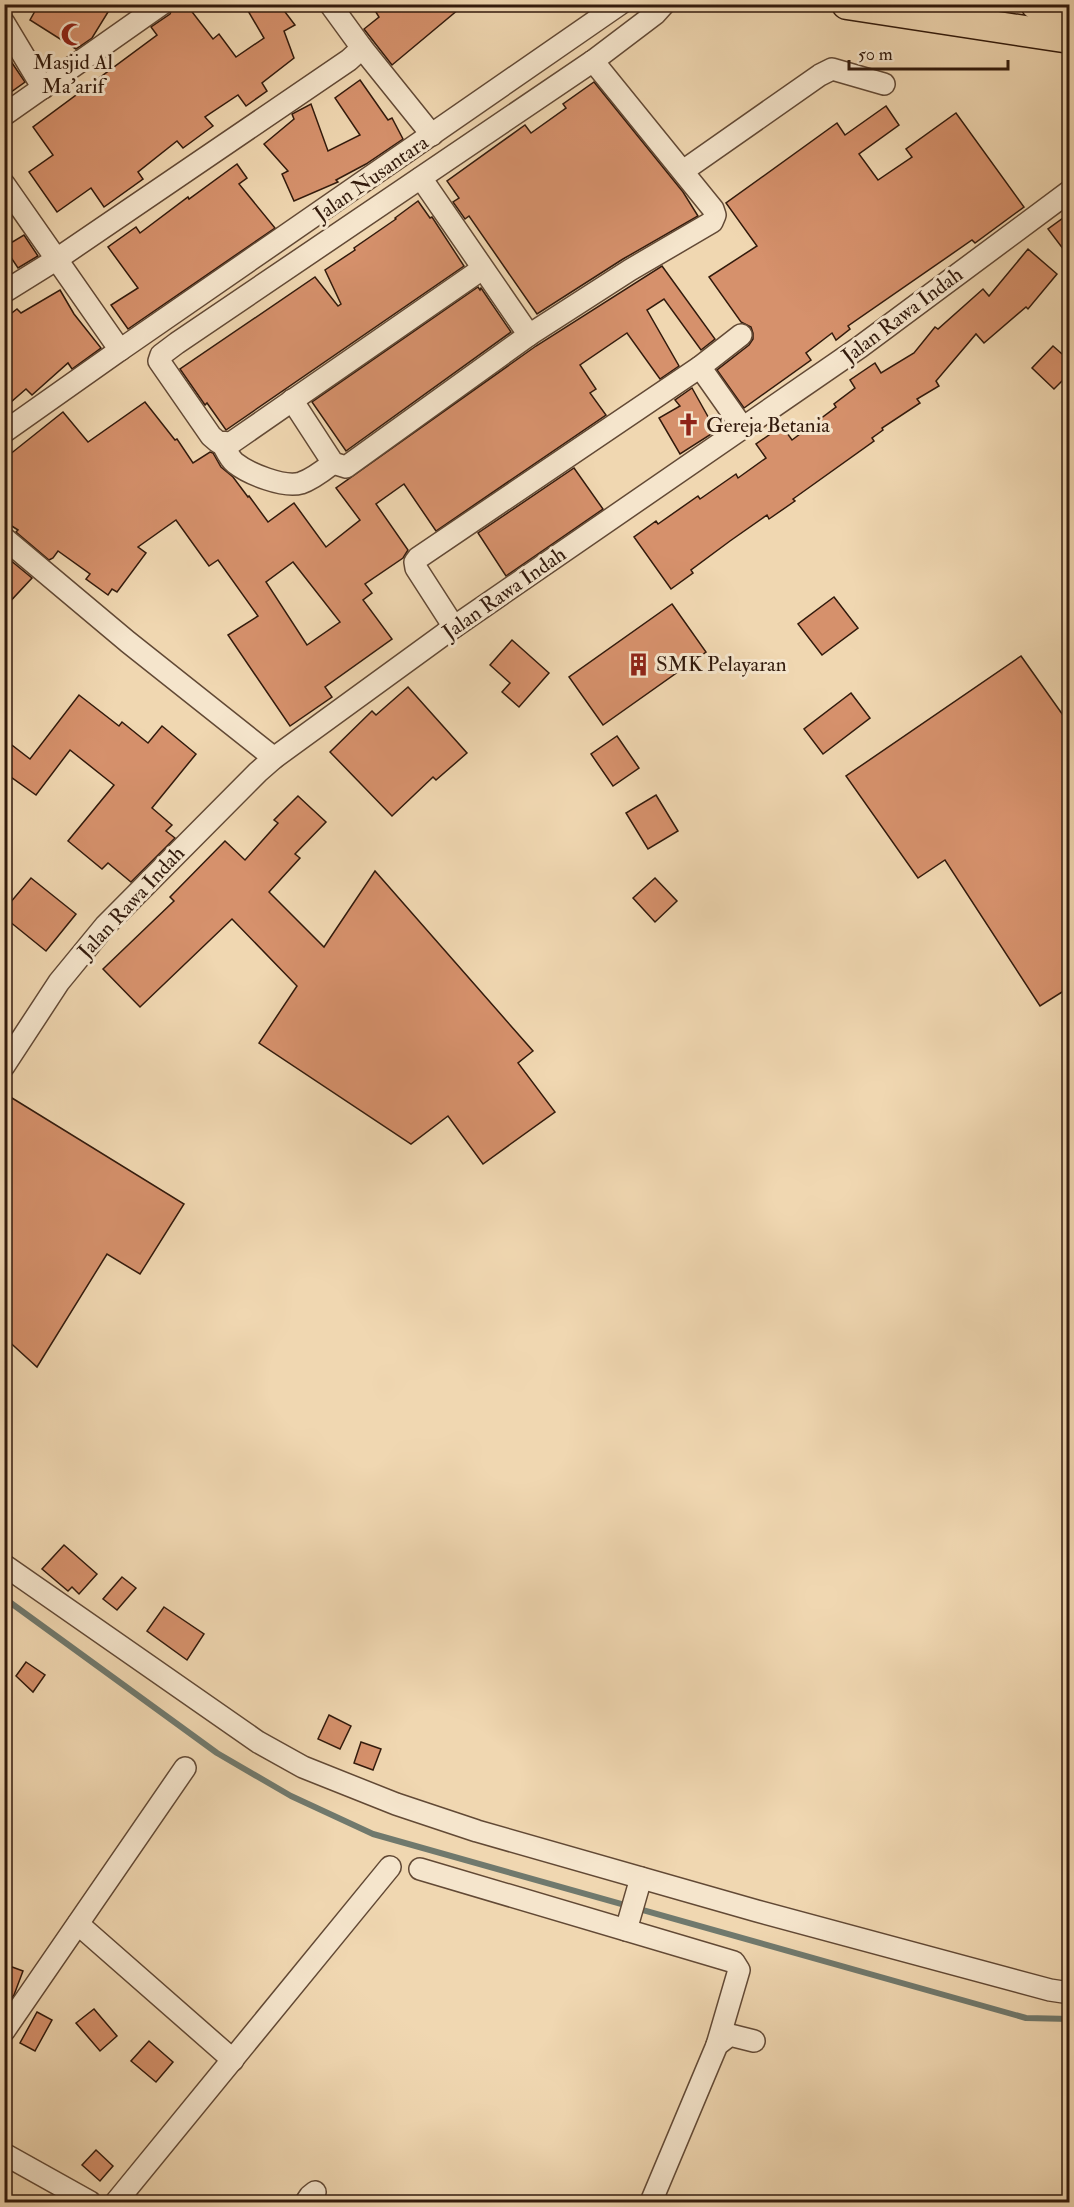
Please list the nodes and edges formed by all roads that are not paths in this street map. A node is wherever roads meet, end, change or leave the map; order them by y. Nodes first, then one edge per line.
1 (162, 4) edge
2 (330, 4) edge
3 (620, 4) edge
4 (664, 4) edge
5 (847, 4) edge
6 (1036, 4) edge
7 (1070, 9) edge
8 (4, 23) edge
9 (1070, 38) edge
10 (362, 48) junction
11 (593, 61) junction
12 (884, 84) dead end
13 (44, 88) junction
14 (4, 115) edge
15 (432, 135) junction
16 (683, 171) junction
17 (421, 178) junction
18 (4, 184) edge
19 (1070, 191) edge
20 (57, 259) junction
21 (482, 269) junction
22 (4, 292) edge
23 (529, 335) junction
24 (741, 335) dead end
25 (120, 350) junction
26 (700, 367) junction
27 (292, 400) junction
28 (743, 428) junction
29 (4, 432) edge
30 (222, 443) junction
31 (333, 463) junction
32 (4, 538) edge
33 (454, 627) junction
34 (274, 758) junction
35 (4, 1066) edge
36 (4, 1566) edge
37 (185, 1768) dead end
38 (390, 1867) dead end
39 (420, 1869) dead end
40 (638, 1888) junction
41 (78, 1924) junction
42 (626, 1930) junction
43 (1070, 1993) edge
44 (4, 2031) edge
45 (754, 2040) dead end
46 (717, 2045) junction
47 (233, 2060) junction
48 (4, 2154) edge
49 (90, 2202) edge
50 (116, 2202) edge
51 (651, 2202) edge

1 - 13 street
2 - 10 street
3 - 15 street, Jalan Nusantara
4 - 11 street
5 - 9 highway
6 - 7 highway
8 - 13 street
10 - 15 street
10 - 20 street
11 - 16 street
11 - 17 street
12 - 16 street
13 - 14 street
15 - 25 street, Jalan Nusantara
16 - 23 street
17 - 21 street
17 - 30 street
18 - 20 street
19 - 28 street, Jalan Rawa Indah
20 - 22 street
20 - 25 street
21 - 23 street
21 - 27 street
23 - 31 street
24 - 26 street
25 - 29 street, Jalan Nusantara
26 - 28 street
26 - 33 street
27 - 30 street
27 - 31 street
28 - 33 street, Jalan Rawa Indah
30 - 31 street
32 - 34 street
33 - 34 street, Jalan Rawa Indah
34 - 35 street, Jalan Rawa Indah
36 - 40 street
37 - 41 street
38 - 47 street
39 - 42 street
40 - 42 street
40 - 43 street
41 - 44 street
41 - 47 street
42 - 46 street
45 - 46 street
46 - 51 street
47 - 50 street
48 - 49 street

